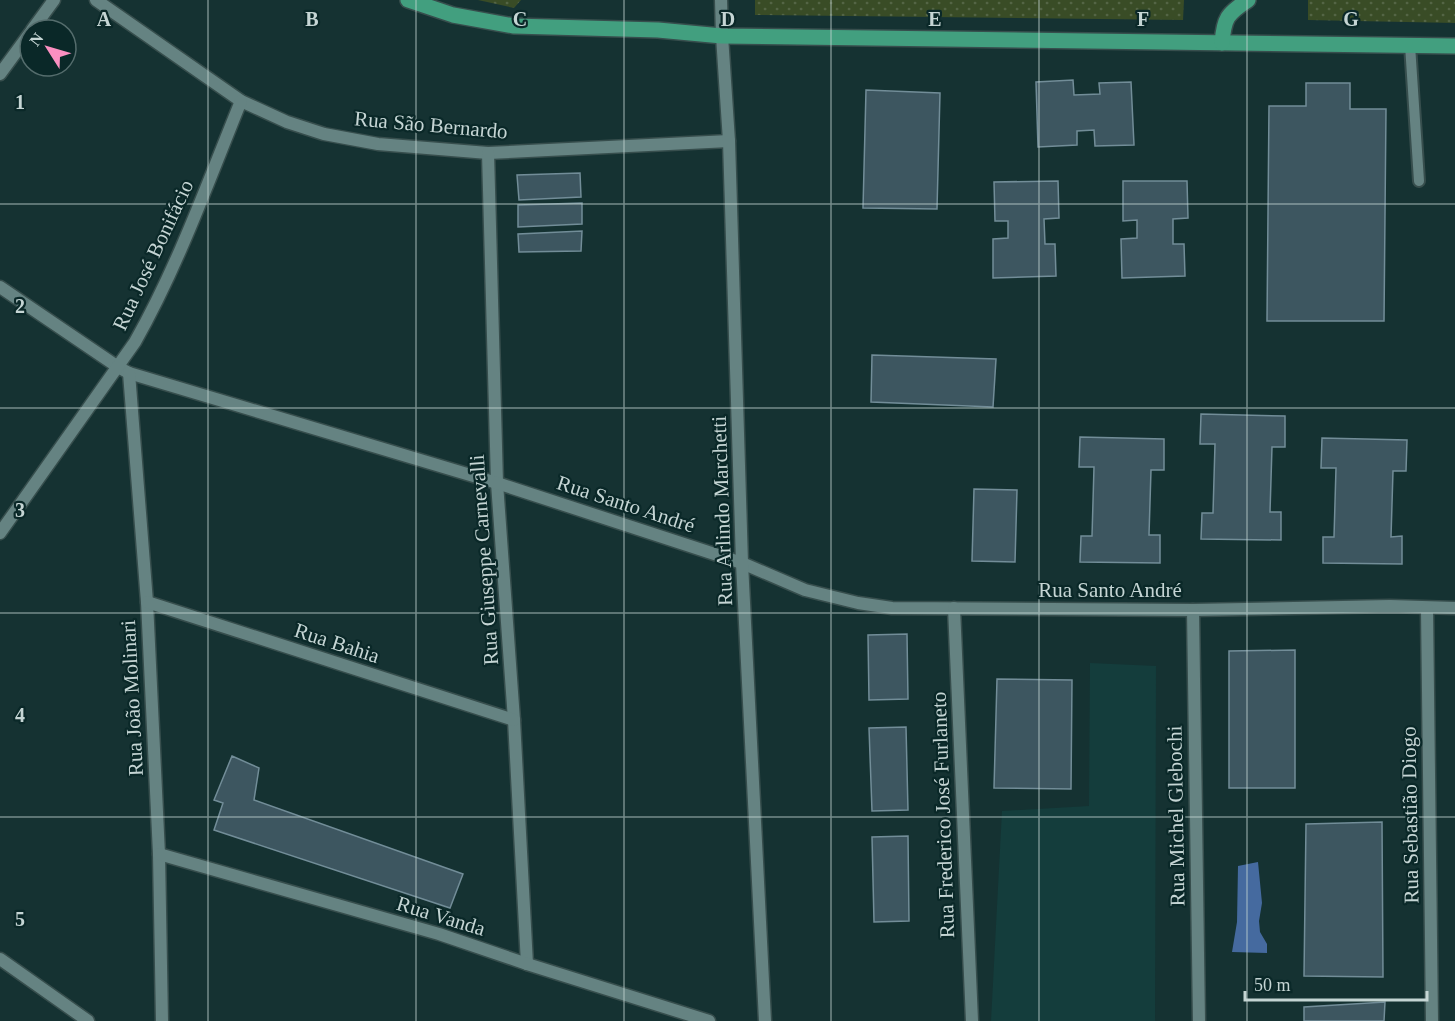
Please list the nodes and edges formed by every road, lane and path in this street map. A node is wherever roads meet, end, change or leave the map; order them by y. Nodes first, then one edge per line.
1 (54, 0) edge
2 (96, 0) edge
3 (408, 0) edge
4 (721, 0) edge
5 (1248, 0) edge
6 (41, 18) edge
7 (722, 36) junction
8 (1221, 43) junction
9 (1410, 45) junction
10 (1455, 46) edge
11 (18, 50) edge
12 (0, 74) edge
13 (241, 101) junction
14 (729, 141) junction
15 (488, 153) junction
16 (1419, 181) dead end
17 (0, 287) edge
18 (118, 367) junction
19 (129, 373) junction
20 (497, 483) junction
21 (0, 533) edge
22 (742, 563) junction
23 (147, 602) junction
24 (954, 608) junction
25 (1455, 608) edge
26 (1427, 609) junction
27 (1193, 610) junction
28 (514, 720) junction
29 (159, 854) junction
30 (0, 959) edge
31 (527, 964) junction
32 (88, 1021) edge
33 (162, 1021) edge
34 (709, 1021) edge
35 (765, 1021) edge
36 (972, 1021) edge
37 (1199, 1021) edge
38 (1432, 1021) edge

1 - 6 street
2 - 13 street, Rua São Bernardo
3 - 7 main road
4 - 7 street, Rua Arlindo Marchetti
5 - 8 main road
7 - 8 main road
7 - 14 street, Rua Arlindo Marchetti
8 - 9 main road
9 - 10 main road
9 - 16 lane
11 - 12 street
13 - 15 street, Rua São Bernardo
13 - 18 street, Rua José Bonifácio
14 - 15 street, Rua São Bernardo
14 - 22 street, Rua Arlindo Marchetti
15 - 20 street, Rua Giuseppe Carnevalli
17 - 18 street, Rua Santo André
18 - 19 street, Rua Santo André
18 - 21 street, Rua José Bonifácio
19 - 20 street, Rua Santo André
19 - 23 street, Rua João Molinari
20 - 22 street, Rua Santo André
20 - 28 street, Rua Giuseppe Carnevalli
22 - 24 street, Rua Santo André
22 - 35 street, Rua Arlindo Marchetti
23 - 28 street, Rua Bahia
23 - 29 street, Rua João Molinari
24 - 27 street, Rua Santo André
24 - 36 street, Rua Frederico José Furlaneto
25 - 26 street, Rua Santo André
26 - 27 street, Rua Santo André
26 - 38 street, Rua Sebastião Diogo
27 - 37 street, Rua Michel Glebochi
28 - 31 street, Rua Giuseppe Carnevalli
29 - 31 street, Rua Vanda
29 - 33 street, Rua João Molinari
30 - 32 street
31 - 34 street, Rua Vanda

